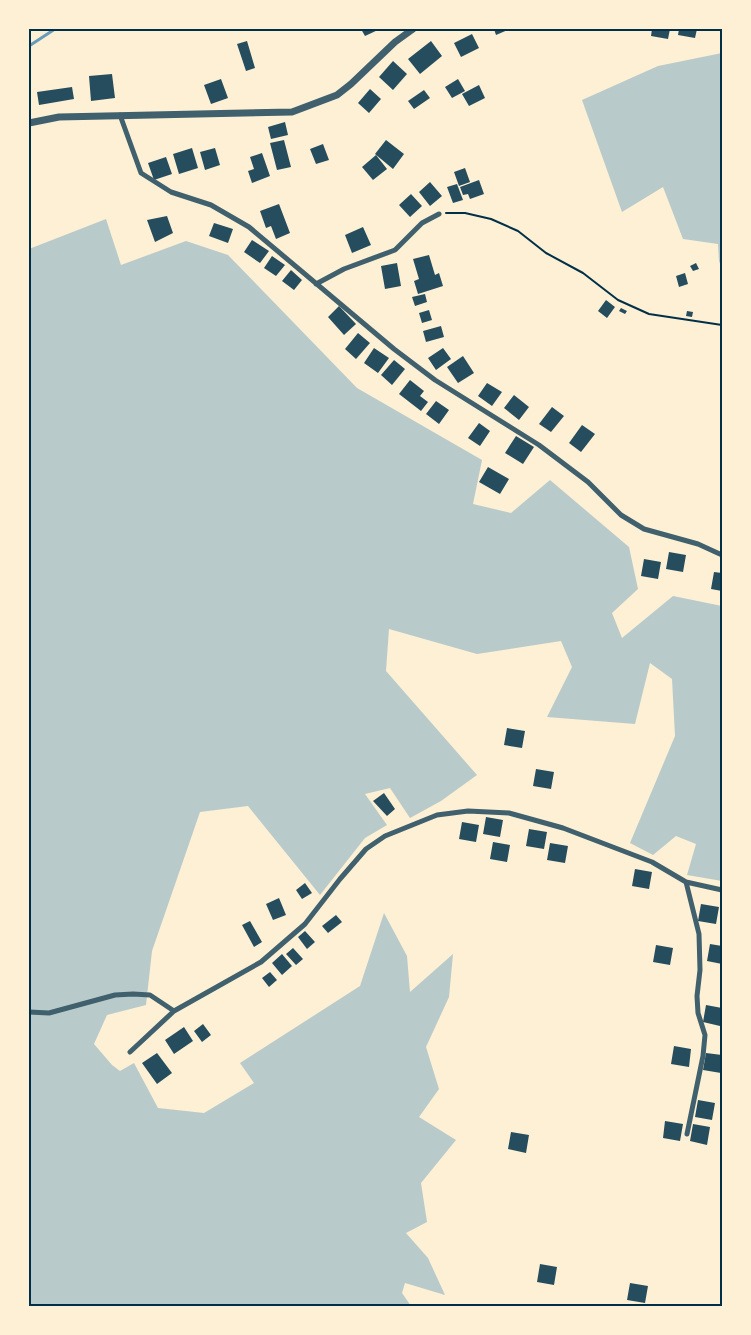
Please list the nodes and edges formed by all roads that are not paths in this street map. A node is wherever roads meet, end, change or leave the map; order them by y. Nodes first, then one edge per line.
1 (413, 29) edge
2 (120, 115) junction
3 (29, 123) edge
4 (439, 214) road end
5 (316, 284) junction
6 (722, 555) edge
7 (686, 882) junction
8 (722, 890) edge
9 (174, 1011) junction
10 (29, 1012) edge
11 (130, 1052) dead end
12 (687, 1134) dead end

1 - 2 street
2 - 3 street
2 - 5 street
4 - 5 street
5 - 6 street
7 - 8 street
7 - 9 street
7 - 12 street
9 - 10 street
9 - 11 street

